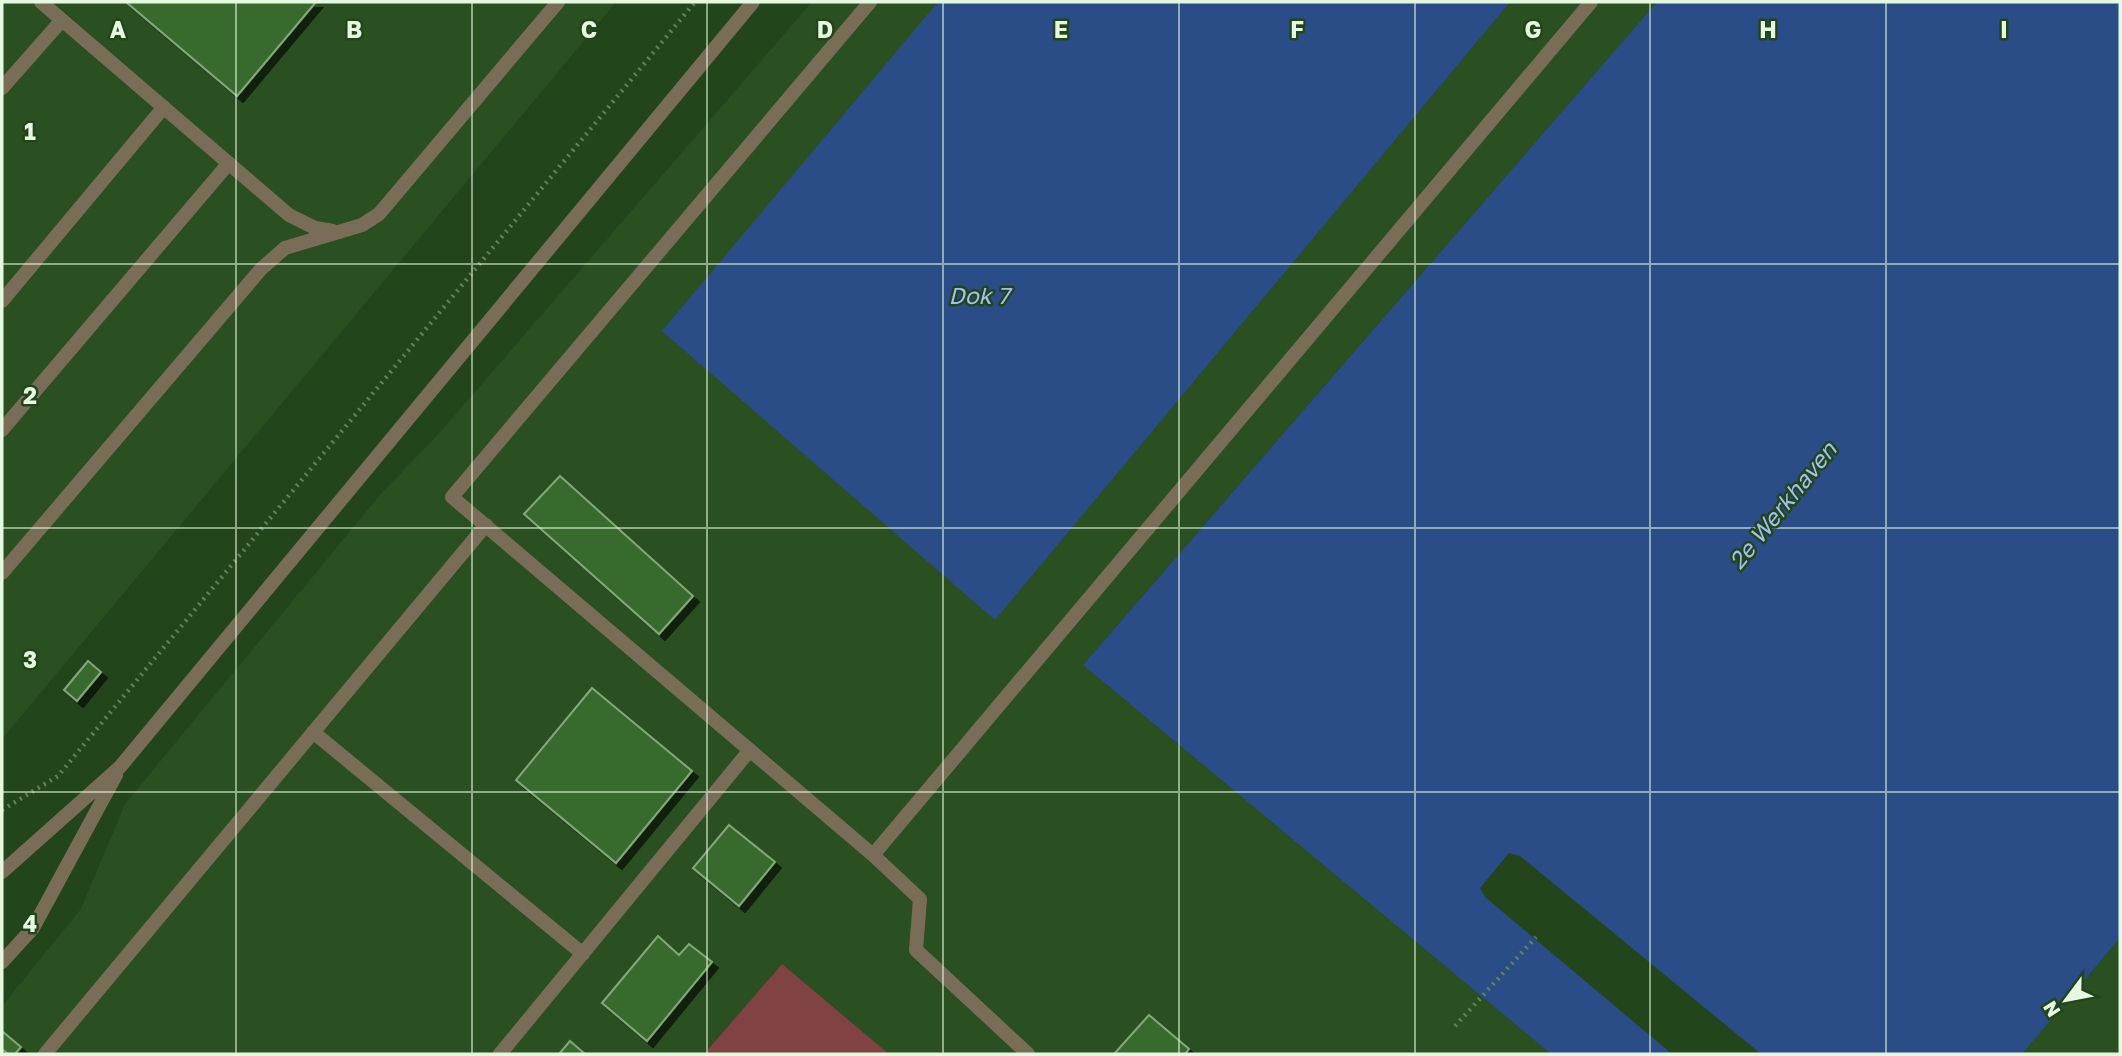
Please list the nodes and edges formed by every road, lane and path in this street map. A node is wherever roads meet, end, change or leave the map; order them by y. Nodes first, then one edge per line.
1 (41, 2) edge
2 (695, 2) edge
3 (753, 2) edge
4 (870, 2) edge
5 (1591, 2) edge
6 (550, 4) edge
7 (62, 20) junction
8 (2, 88) edge
9 (164, 107) junction
10 (229, 163) junction
11 (338, 232) junction
12 (2, 301) edge
13 (2, 430) edge
14 (486, 525) junction
15 (2, 573) edge
16 (313, 732) junction
17 (751, 750) junction
18 (120, 767) junction
19 (2, 810) edge
20 (873, 855) junction
21 (2, 872) edge
22 (1536, 937) dead end
23 (583, 954) junction
24 (2, 962) edge
25 (1455, 1027) dead end
26 (45, 1054) edge
27 (500, 1054) edge
28 (1028, 1054) edge

1 - 7 lane
2 - 19 path
3 - 18 lane
4 - 14 lane
5 - 20 lane
6 - 11 lane
7 - 8 lane
7 - 9 lane
9 - 10 lane
9 - 12 lane
10 - 11 lane
10 - 13 lane
11 - 15 lane
14 - 16 lane
14 - 17 lane
16 - 23 lane
16 - 26 lane
17 - 20 lane
17 - 23 lane
18 - 21 lane
18 - 24 lane
20 - 28 lane
22 - 25 path
23 - 27 lane

